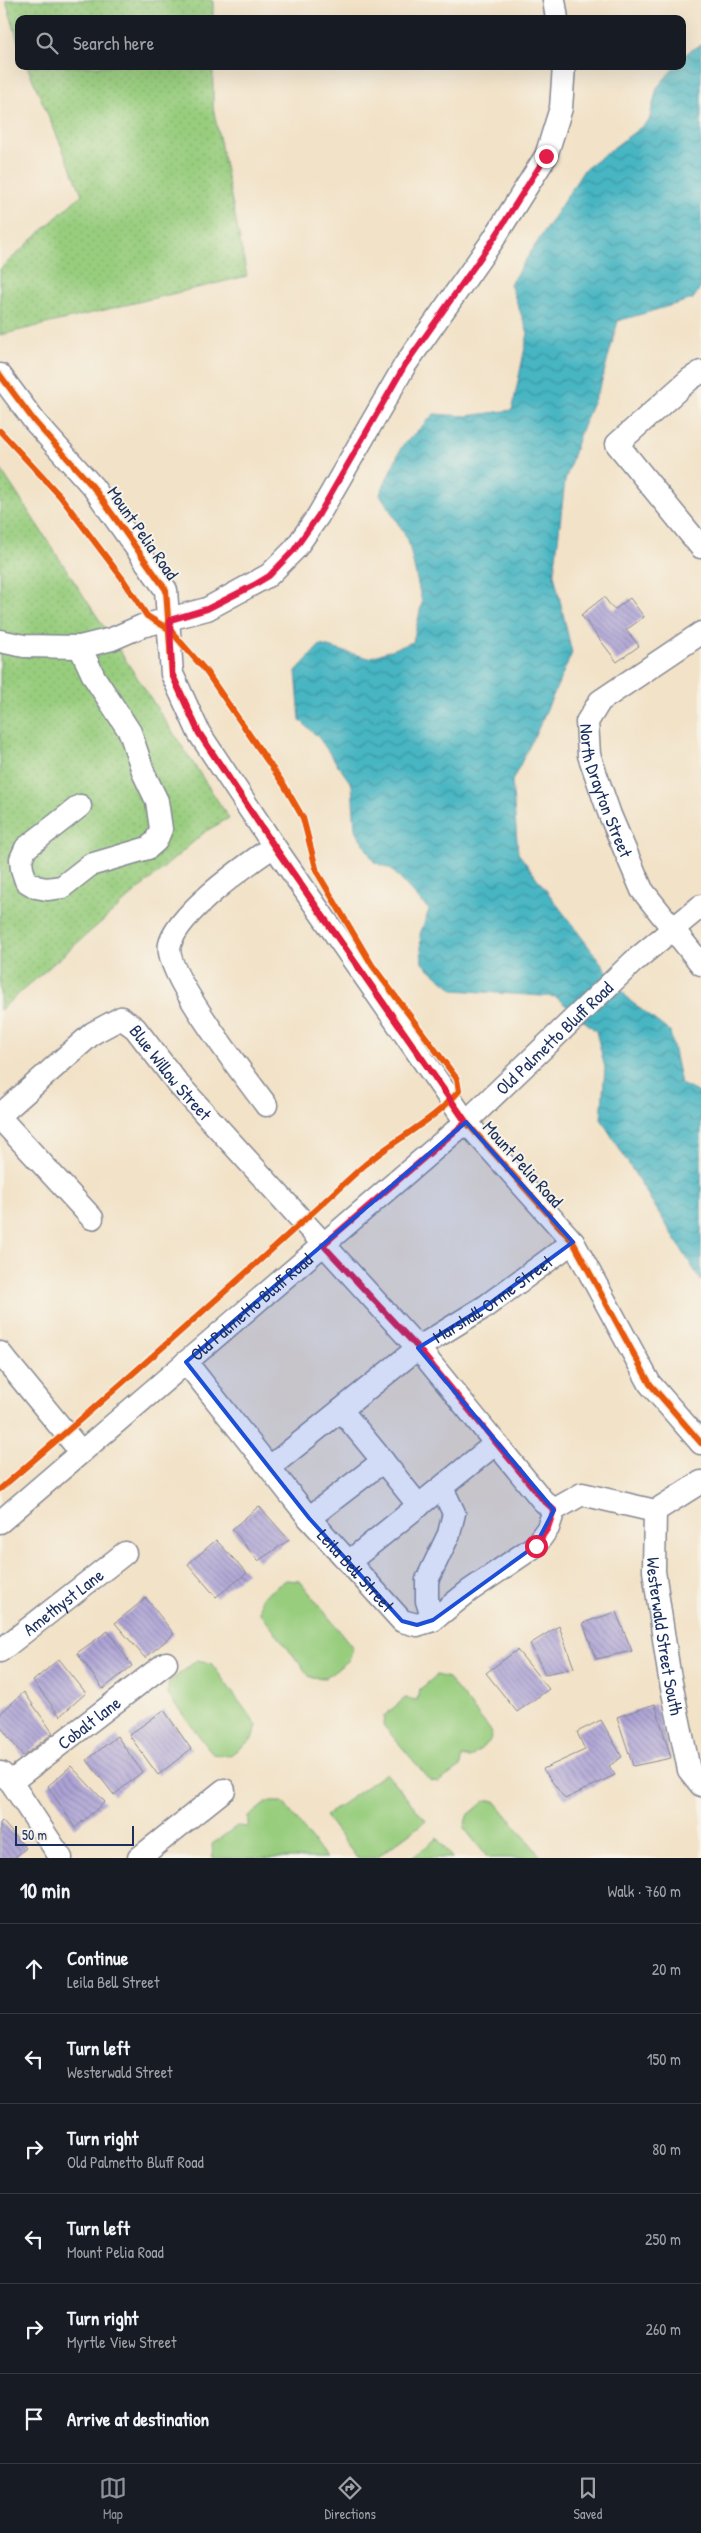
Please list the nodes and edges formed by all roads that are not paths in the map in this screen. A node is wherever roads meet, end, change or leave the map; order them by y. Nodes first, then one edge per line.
1 (554, 0) edge
2 (556, 15) edge
3 (564, 70) edge
4 (701, 372) edge
5 (0, 376) edge
6 (701, 547) edge
7 (170, 620) junction
8 (701, 633) edge
9 (0, 641) edge
10 (80, 647) junction
11 (80, 806) dead end
12 (274, 846) junction
13 (701, 906) edge
14 (672, 929) junction
15 (701, 964) edge
16 (266, 1105) dead end
17 (0, 1116) edge
18 (466, 1122) junction
19 (92, 1218) dead end
20 (573, 1242) junction
21 (323, 1245) junction
22 (418, 1348) junction
23 (0, 1353) edge
24 (186, 1362) junction
25 (341, 1410) junction
26 (701, 1443) edge
27 (495, 1444) junction
28 (81, 1452) junction
29 (383, 1461) junction
30 (270, 1467) junction
31 (701, 1482) edge
32 (442, 1488) junction
33 (419, 1506) junction
34 (554, 1510) junction
35 (656, 1511) junction
36 (309, 1518) junction
37 (0, 1522) edge
38 (125, 1553) dead end
39 (350, 1561) junction
40 (433, 1620) junction
41 (0, 1651) edge
42 (166, 1663) dead end
43 (6, 1777) edge
44 (701, 1785) edge
45 (224, 1790) dead end
46 (61, 1858) edge
47 (139, 1858) edge

1 - 2 street
3 - 7 street
4 - 6 street
5 - 7 street, Mount Pelia Road
7 - 10 street
7 - 12 street, Mount Pelia Road
8 - 14 street, North Drayton Street
9 - 10 street
10 - 11 street
12 - 16 street
12 - 18 street, Mount Pelia Road
13 - 14 street, Old Palmetto Bluff Road
14 - 15 street, North Drayton Street
14 - 18 street, Old Palmetto Bluff Road
17 - 19 street
17 - 21 street, Blue Willow Street
18 - 20 street, Mount Pelia Road
18 - 21 street, Old Palmetto Bluff Road
20 - 22 street, Marshall Orme Street
20 - 26 street, Mount Pelia Road
21 - 22 street
21 - 24 street, Old Palmetto Bluff Road
22 - 25 street, Marshall Orme Street
22 - 27 street
23 - 28 street
24 - 28 street, Old Palmetto Bluff Road
24 - 30 street, Leila Bell Street
25 - 29 street
25 - 30 street, Marshall Orme Street
27 - 32 street
27 - 34 street
28 - 37 street, Old Palmetto Bluff Road
29 - 33 street
29 - 36 street
30 - 36 street, Leila Bell Street
31 - 35 street
32 - 33 street
32 - 40 street
33 - 39 street
34 - 35 street
34 - 40 street
35 - 44 street, Westerwald Street South
36 - 39 street, Leila Bell Street
38 - 41 street, Amethyst Lane
39 - 40 street, Leila Bell Street
42 - 43 street, Cobalt lane
43 - 46 street
45 - 47 street

